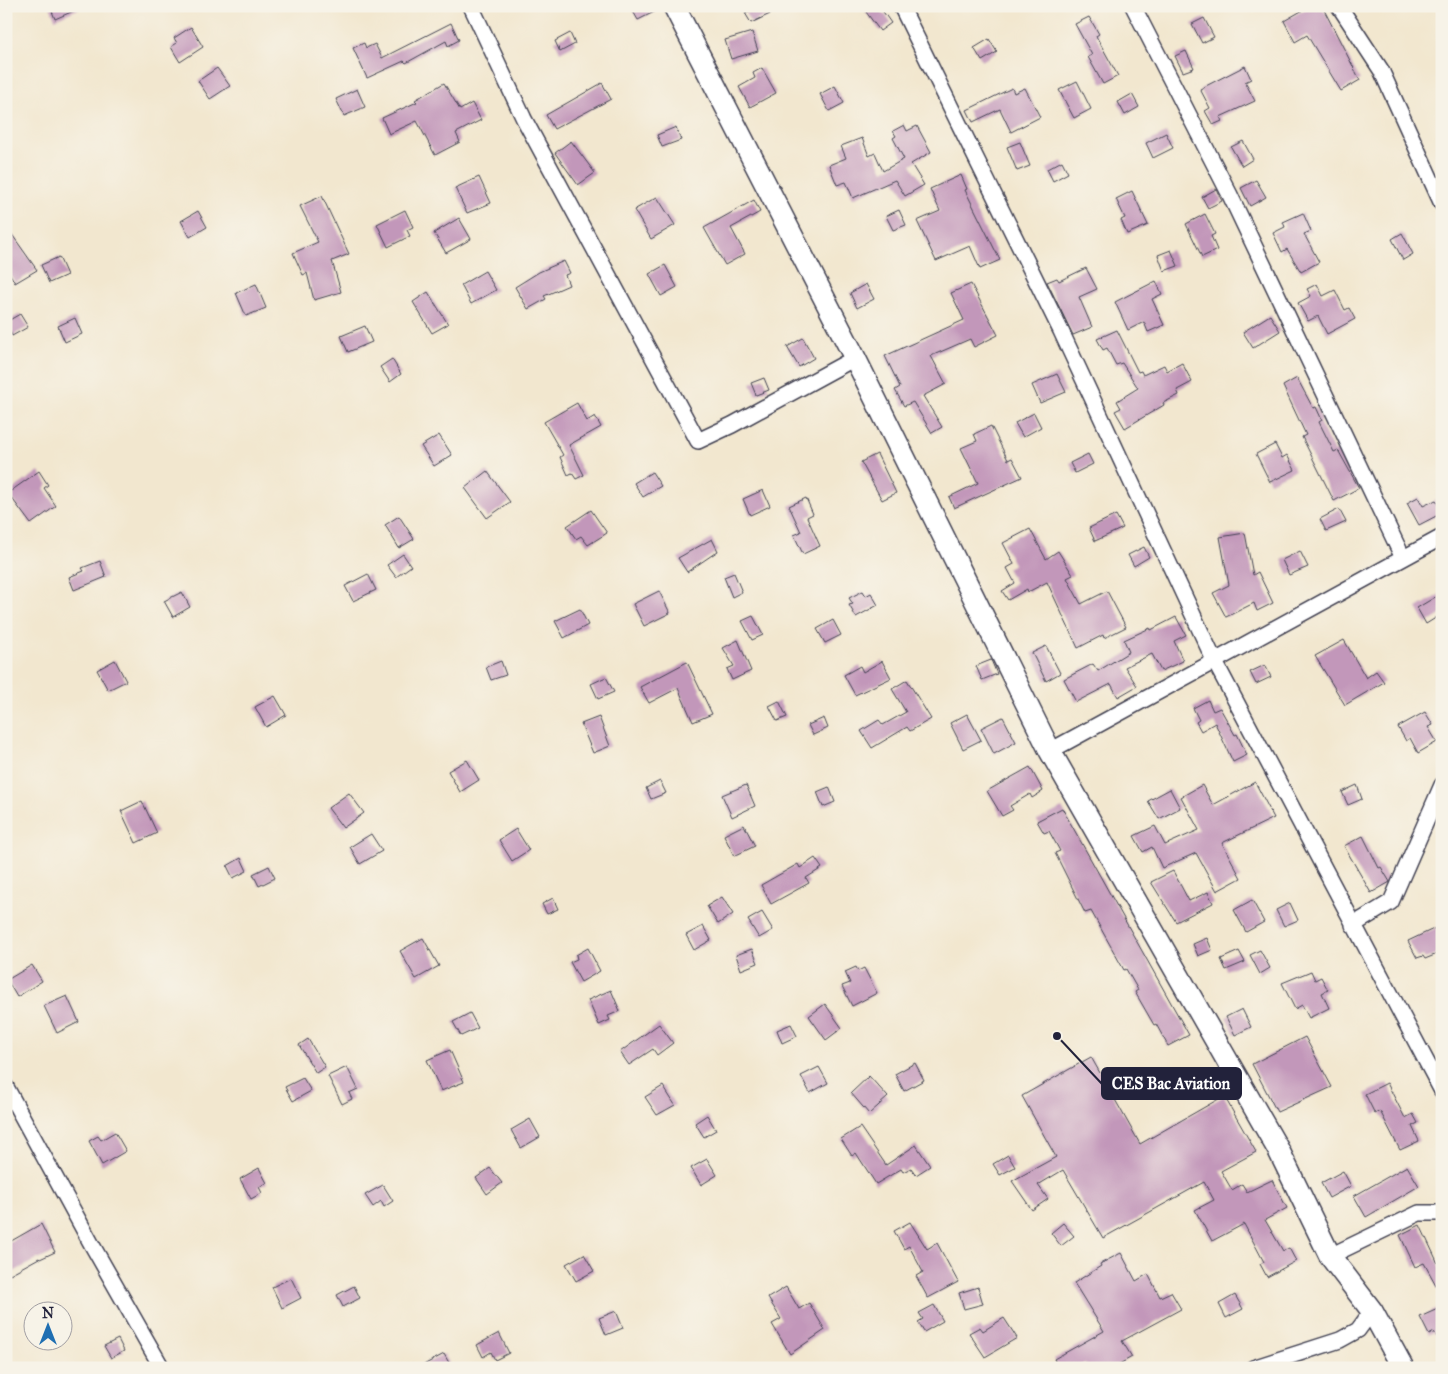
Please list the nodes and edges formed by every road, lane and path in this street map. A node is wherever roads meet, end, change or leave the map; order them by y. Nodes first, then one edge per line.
1 (471, 6) edge
2 (674, 6) edge
3 (901, 6) edge
4 (1133, 6) edge
5 (1339, 6) edge
6 (1442, 204) edge
7 (855, 358) junction
8 (1442, 537) edge
9 (1403, 558) junction
10 (1214, 660) junction
11 (1050, 751) junction
12 (1442, 785) edge
13 (1353, 925) junction
14 (1440, 1083) edge
15 (6, 1087) edge
16 (1442, 1213) edge
17 (1330, 1256) junction
18 (1372, 1311) junction
19 (162, 1368) edge
20 (1253, 1368) edge
21 (1403, 1368) edge

1 - 7 street
2 - 7 street
3 - 10 street
4 - 9 street
5 - 6 street
7 - 11 street
8 - 9 street
9 - 10 street
10 - 11 street
10 - 13 street
11 - 17 street
12 - 13 street
13 - 14 street
15 - 19 street
16 - 17 street
17 - 18 street
18 - 20 street
18 - 21 street

